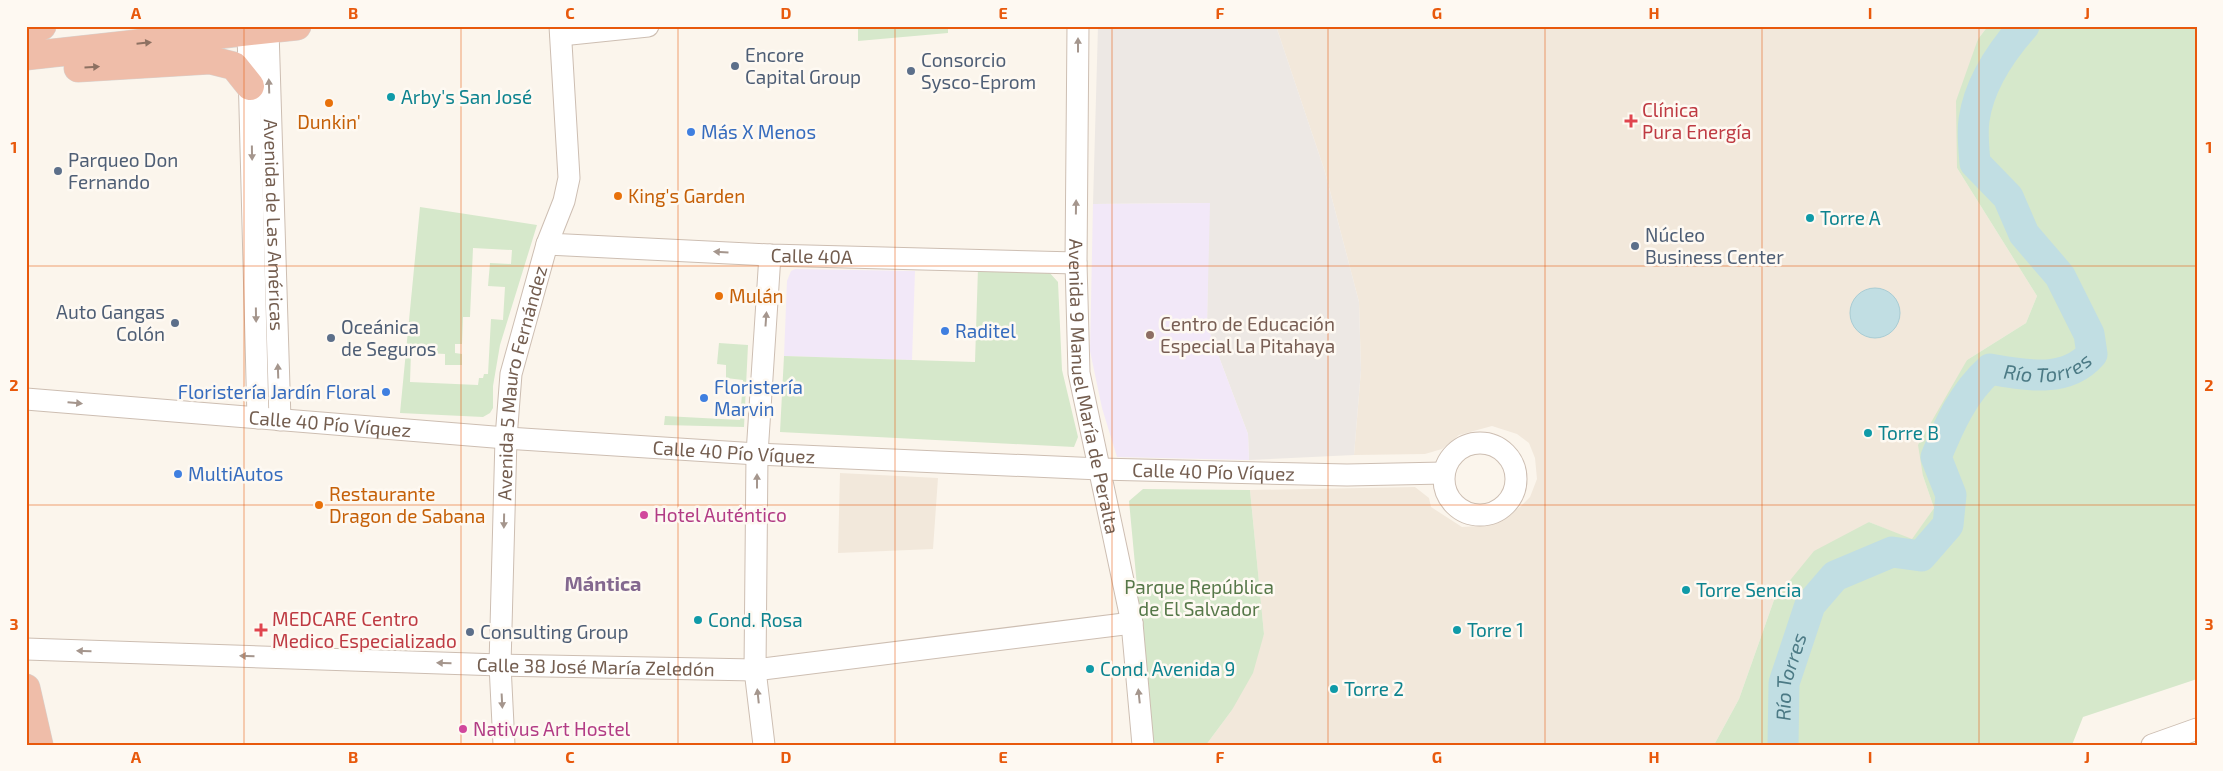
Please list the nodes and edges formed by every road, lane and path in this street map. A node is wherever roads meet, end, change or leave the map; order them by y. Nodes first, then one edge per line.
1 (42, 26) edge
2 (297, 26) edge
3 (648, 26) edge
4 (1078, 26) edge
5 (26, 28) edge
6 (258, 30) junction
7 (560, 31) edge
8 (26, 56) edge
9 (26, 71) edge
10 (250, 86) junction
11 (547, 244) junction
12 (770, 255) junction
13 (1076, 263) junction
14 (26, 399) edge
15 (258, 418) junction
16 (280, 420) junction
17 (506, 438) junction
18 (757, 454) junction
19 (1100, 469) junction
20 (1444, 473) dead end
21 (1132, 624) junction
22 (26, 648) edge
23 (500, 665) junction
24 (755, 670) junction
25 (26, 688) edge
26 (2197, 729) edge
27 (39, 745) edge
28 (504, 745) edge
29 (764, 745) edge
30 (1143, 745) edge
31 (2152, 745) edge

1 - 5 highway
2 - 6 highway
3 - 7 street
13 -> 4 street, Avenida 9 Manuel María de Peralta
8 -> 6 highway
6 - 10 street, Avenida de Las Américas
16 -> 6 street, Avenida de Las Américas
7 - 11 street, Avenida 5 Mauro Fernández
9 -> 10 highway
10 -> 15 street, Avenida de Las Américas
12 -> 11 street, Calle 40A
11 - 17 street, Avenida 5 Mauro Fernández
12 - 13 street, Calle 40A
18 -> 12 street
13 - 19 street, Avenida 9 Manuel María de Peralta
14 -> 15 street, Calle 40 Pío Víquez
15 - 16 street, Calle 40 Pío Víquez
16 - 17 street, Calle 40 Pío Víquez
17 - 18 street, Calle 40 Pío Víquez
17 -> 23 street, Avenida 5 Mauro Fernández
18 - 19 street, Calle 40 Pío Víquez
24 -> 18 street
19 - 20 street, Calle 40 Pío Víquez
19 - 21 street, Avenida 9 Manuel María de Peralta
21 - 24 street, Calle 38 José María Zeledón
30 -> 21 street, Avenida 9 Manuel María de Peralta
23 -> 22 street, Calle 38 José María Zeledón
23 - 24 street, Calle 38 José María Zeledón
23 -> 28 street, Avenida 5 Mauro Fernández
29 -> 24 street
25 - 27 highway
26 - 31 street

